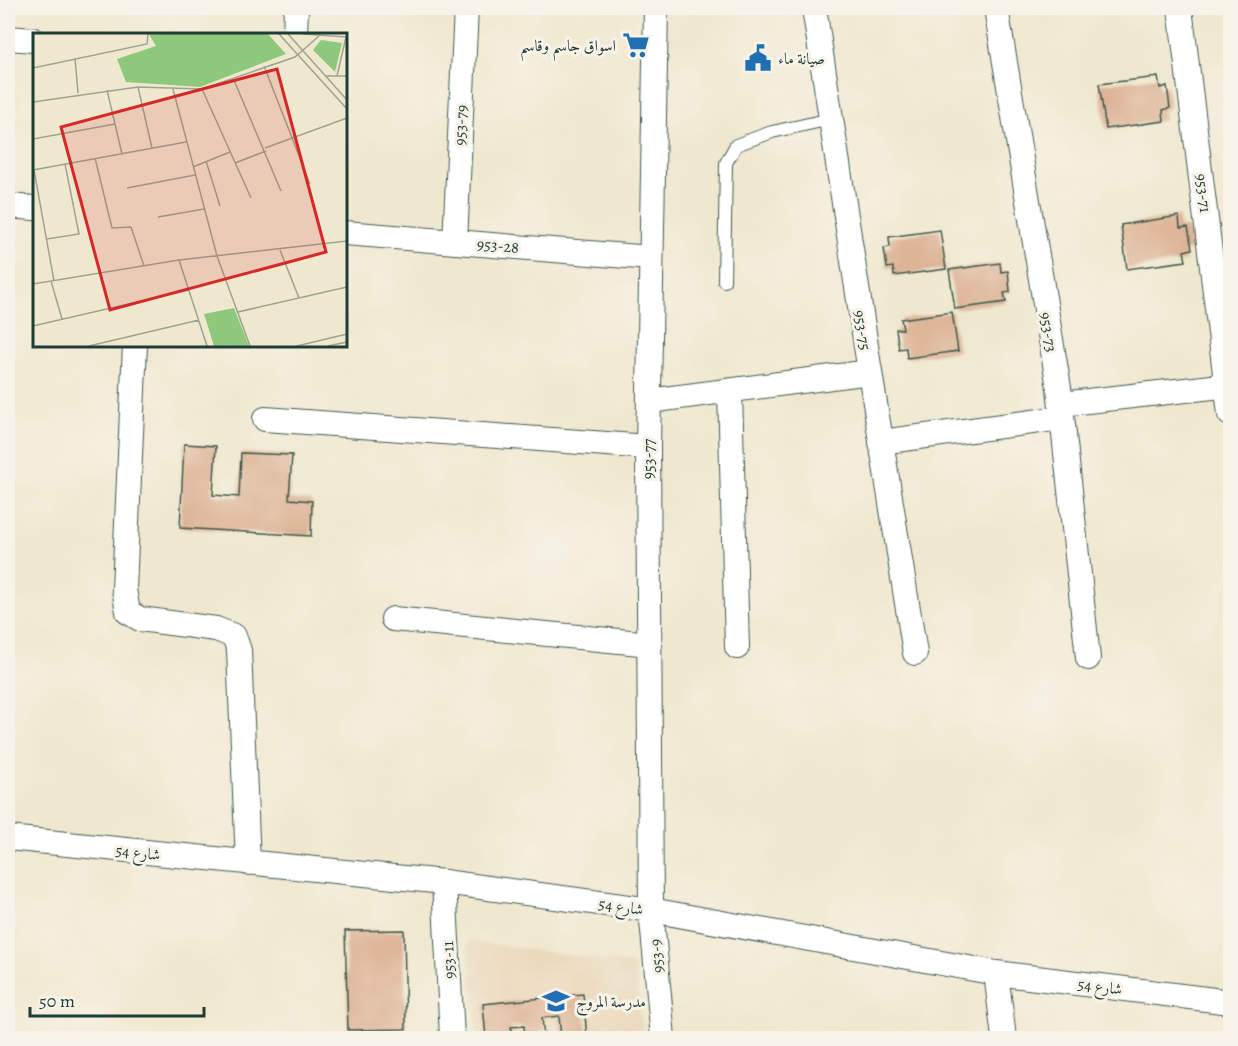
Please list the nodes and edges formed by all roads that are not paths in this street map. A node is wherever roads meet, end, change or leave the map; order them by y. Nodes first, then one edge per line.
1 (296, 8) edge
2 (466, 8) edge
3 (656, 8) edge
4 (814, 8) edge
5 (996, 8) edge
6 (1180, 8) edge
7 (296, 33) edge
8 (8, 38) edge
9 (33, 40) edge
10 (831, 119) junction
11 (8, 206) edge
12 (33, 208) edge
13 (346, 233) edge
14 (455, 242) junction
15 (651, 258) junction
16 (724, 281) dead end
17 (135, 346) edge
18 (870, 372) junction
19 (1229, 385) edge
20 (730, 390) junction
21 (649, 401) junction
22 (1061, 411) junction
23 (1230, 414) edge
24 (265, 419) dead end
25 (881, 442) junction
26 (648, 447) junction
27 (393, 619) dead end
28 (650, 644) junction
29 (737, 647) dead end
30 (915, 653) dead end
31 (1088, 658) dead end
32 (8, 838) edge
33 (248, 863) junction
34 (444, 882) junction
35 (651, 910) junction
36 (996, 974) junction
37 (1230, 1002) edge
38 (452, 1038) edge
39 (663, 1038) edge
40 (1004, 1038) edge

1 - 7 street
2 - 14 street, 953-79
3 - 15 street, 953-77
4 - 10 street, 953-75
5 - 22 street, 953-73
6 - 19 street, 953-71
8 - 9 street
10 - 16 lane
10 - 18 street, 953-75
11 - 12 street
13 - 14 street, 953-28
14 - 15 street, 953-28
15 - 21 street, 953-77
17 - 33 street
18 - 20 street
18 - 25 street, 953-75
19 - 22 street
19 - 23 street, 953-71
20 - 21 street
20 - 29 street
21 - 26 street, 953-77
22 - 25 street
22 - 31 street, 953-73
24 - 26 street
25 - 30 street, 953-75
26 - 28 street, 953-77
27 - 28 street
28 - 35 street, 953-77
32 - 33 street, شارع 54
33 - 34 street, شارع 54
34 - 35 street, شارع 54
34 - 38 street, 953-11
35 - 36 street, شارع 54
35 - 39 street, 953-9
36 - 37 street, شارع 54
36 - 40 street

